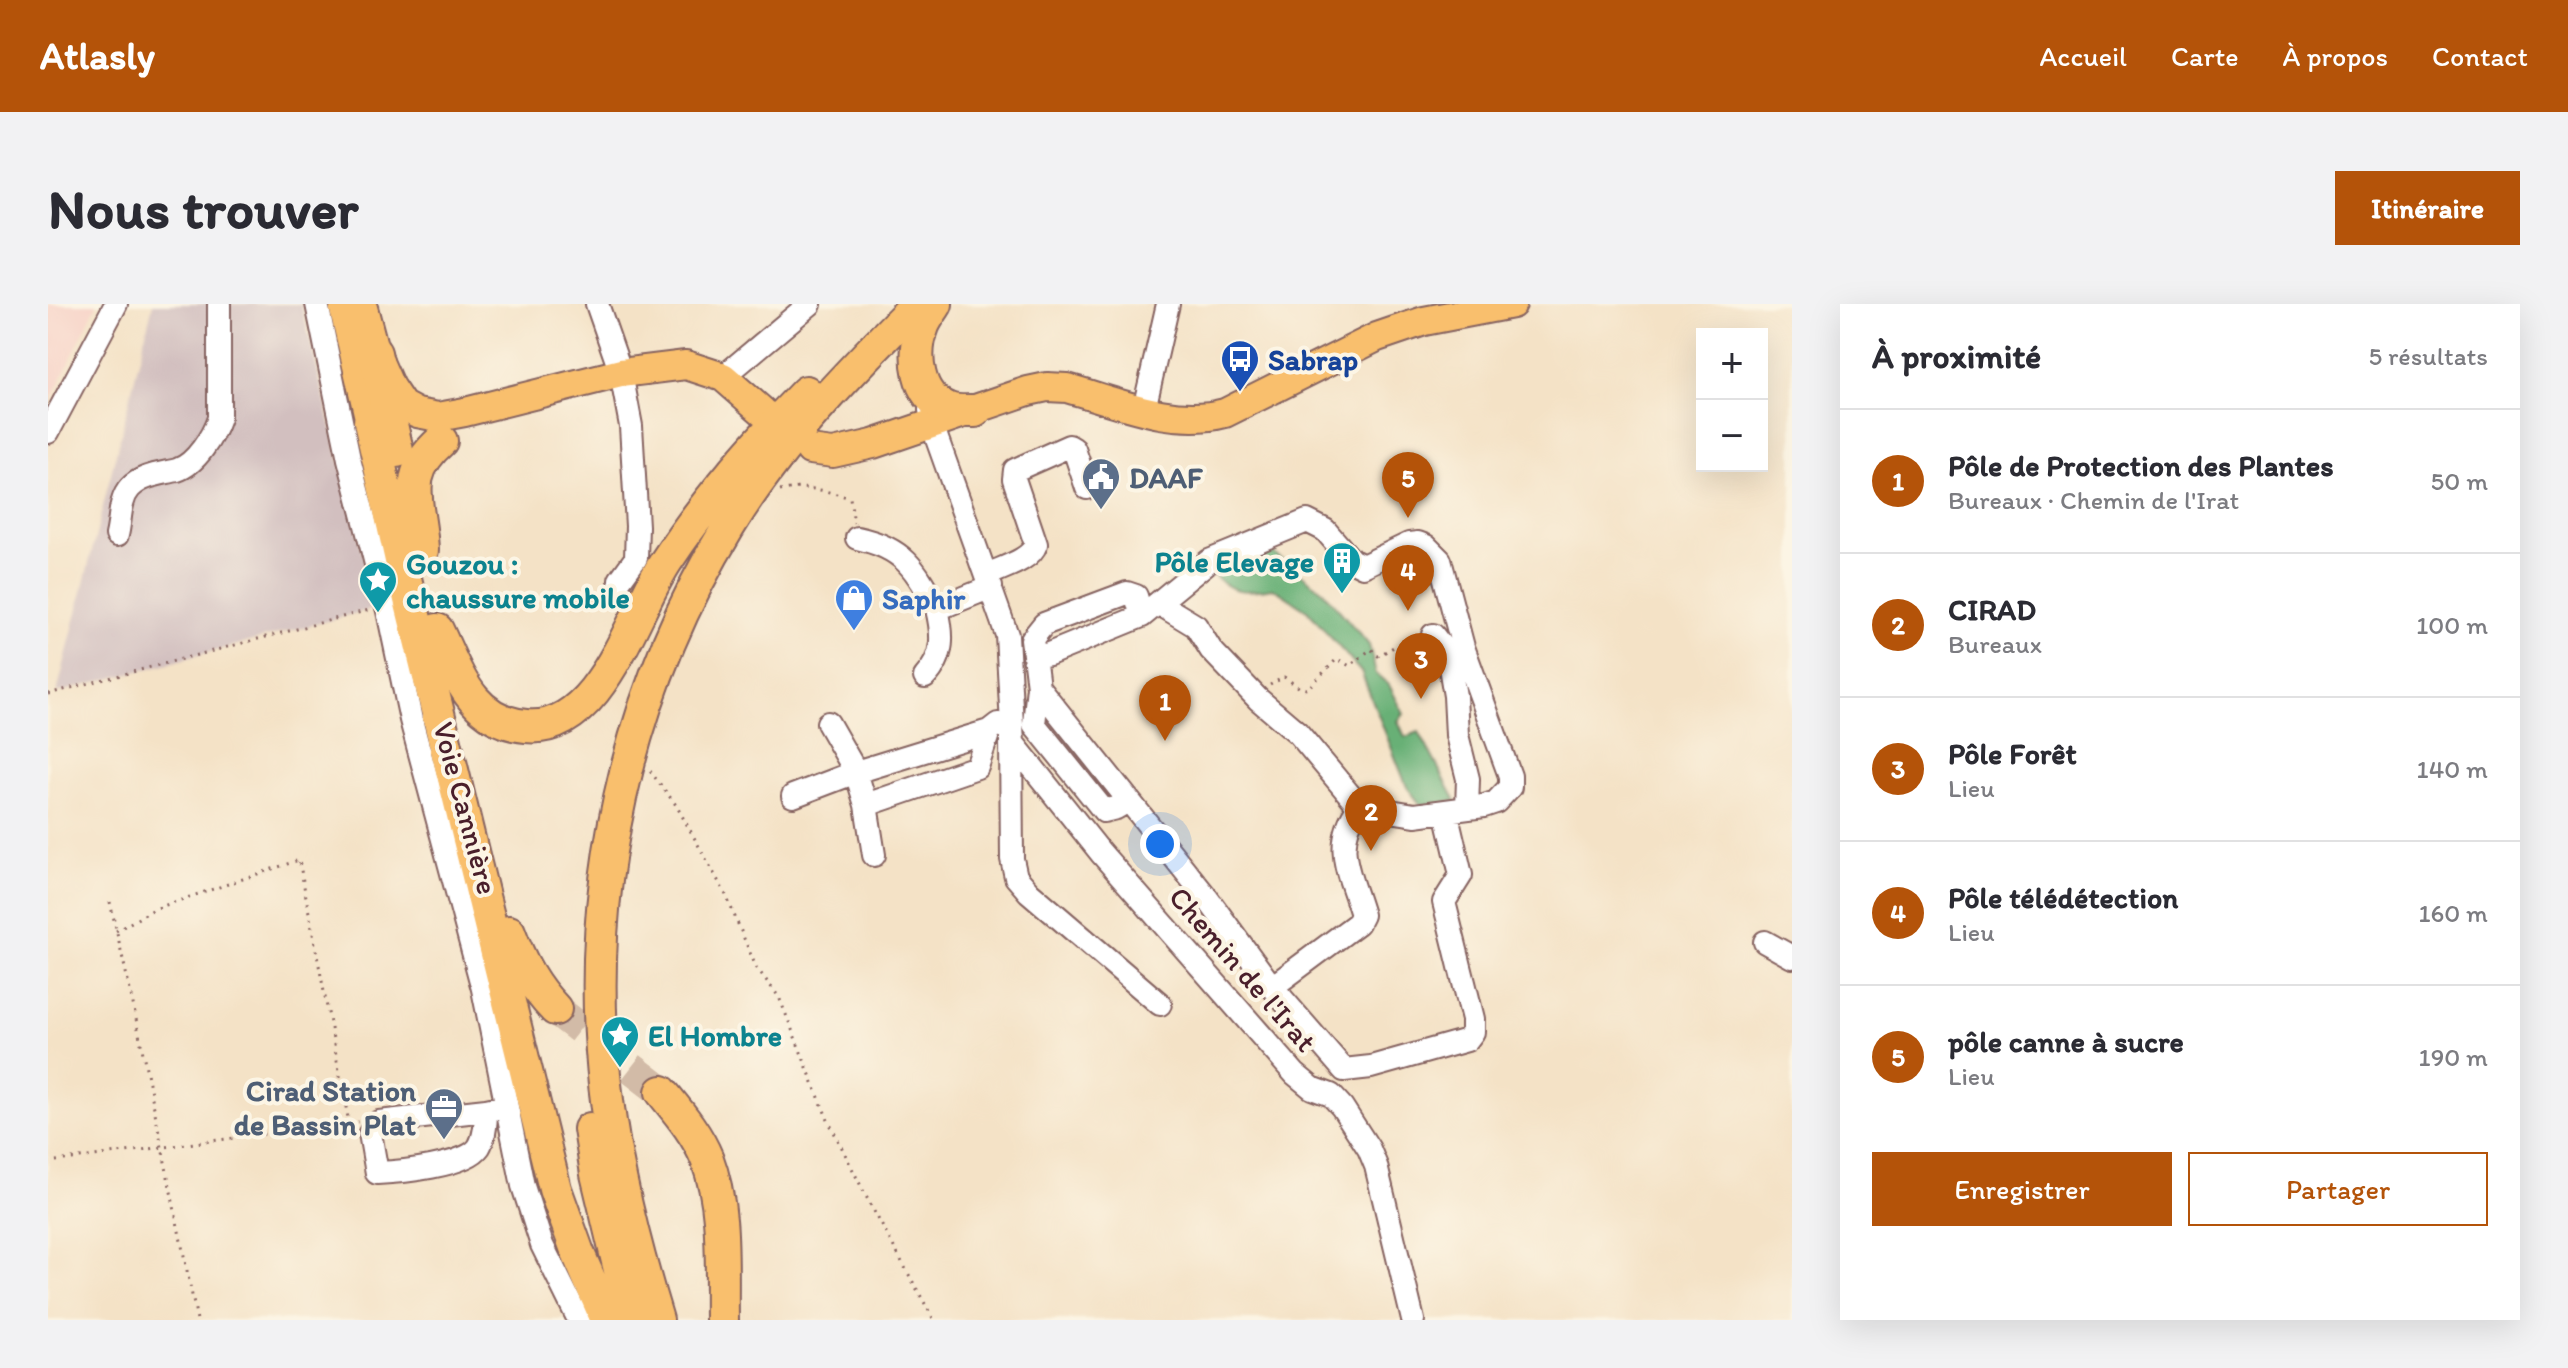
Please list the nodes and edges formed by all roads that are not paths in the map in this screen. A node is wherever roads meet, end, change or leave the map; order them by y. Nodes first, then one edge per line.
1 (116, 304) edge
2 (219, 304) edge
3 (317, 304) edge
4 (343, 304) edge
5 (362, 304) edge
6 (597, 304) edge
7 (810, 304) edge
8 (888, 304) edge
9 (917, 304) edge
10 (936, 304) edge
11 (1168, 304) edge
12 (1512, 304) edge
13 (375, 353) junction
14 (621, 373) junction
15 (919, 373) junction
16 (723, 377) junction
17 (1028, 391) junction
18 (806, 392) junction
19 (1095, 396) junction
20 (1144, 409) junction
21 (762, 411) dead end
22 (975, 411) junction
23 (370, 422) junction
24 (440, 429) junction
25 (48, 432) edge
26 (936, 432) junction
27 (396, 444) junction
28 (1087, 488) dead end
29 (117, 535) dead end
30 (857, 538) road end
31 (422, 550) junction
32 (620, 580) dead end
33 (989, 581) junction
34 (937, 609) junction
35 (1150, 610) junction
36 (437, 630) junction
37 (1007, 635) junction
38 (1433, 635) road end
39 (1455, 651) junction
40 (1035, 657) junction
41 (925, 677) dead end
42 (1011, 712) junction
43 (828, 723) dead end
44 (989, 731) junction
45 (856, 772) junction
46 (793, 796) dead end
47 (866, 805) junction
48 (1359, 806) junction
49 (1456, 810) junction
50 (874, 855) dead end
51 (1765, 942) dead end
52 (1792, 957) edge
53 (1272, 987) junction
54 (1160, 1004) dead end
55 (555, 1009) tunnel mouth
56 (662, 1092) tunnel mouth
57 (496, 1108) junction
58 (579, 1320) edge
59 (607, 1320) edge
60 (632, 1320) edge
61 (657, 1320) edge
62 (722, 1320) edge
63 (1413, 1320) edge

1 - 25 street
2 - 29 street
3 - 57 street, Voie Cannière
4 - 23 main road
5 - 13 main road
6 - 14 street
7 - 16 street
8 - 18 highway
9 - 61 highway
10 - 15 highway
11 - 20 street
12 - 20 main road
13 - 24 main road
13 - 27 highway
14 - 16 main road
14 - 24 main road
14 - 32 street
15 - 22 highway
15 - 26 street, Chemin de l'Irat
16 - 21 main road
17 - 19 main road
17 - 22 main road
17 - 26 main road
18 - 36 highway
18 - 60 highway
19 - 20 main road
19 - 26 main road
22 - 26 main road
23 - 27 main road
23 - 59 highway
24 - 27 main road
24 - 31 highway
26 - 33 street, Chemin de l'Irat
27 - 31 highway
28 - 33 street
30 - 34 street
31 - 36 highway
33 - 34 street
33 - 37 street, Chemin de l'Irat
34 - 41 street
35 - 39 street
35 - 40 street
35 - 48 street
36 - 55 highway
37 - 40 street
37 - 42 street, Chemin de l'Irat
38 - 39 street
39 - 49 street
39 - 49 street
40 - 53 street
42 - 44 street
42 - 54 street
42 - 63 street, Chemin de l'Irat
43 - 45 street
44 - 45 street
44 - 47 street
45 - 46 street
45 - 47 street
47 - 50 street
48 - 49 street
48 - 53 street
49 - 53 street
51 - 52 street
56 - 62 highway
57 - 57 street
57 - 58 street, Voie Cannière

